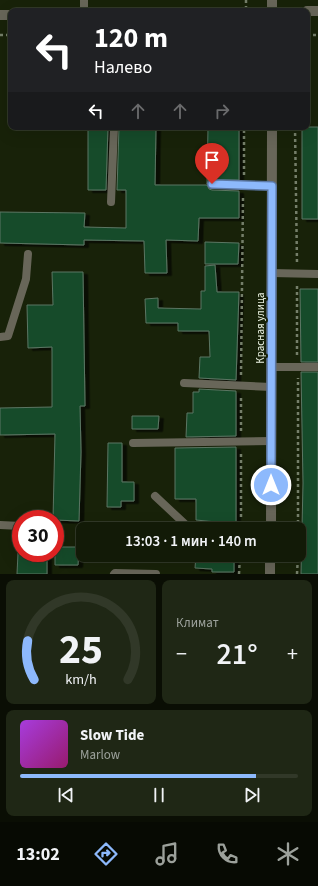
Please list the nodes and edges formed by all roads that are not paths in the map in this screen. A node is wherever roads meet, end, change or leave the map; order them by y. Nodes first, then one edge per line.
1 (114, 130) edge
2 (272, 130) edge
3 (212, 184) dead end
4 (272, 186) junction
5 (111, 202) dead end
6 (28, 254) dead end
7 (272, 273) junction
8 (318, 274) edge
9 (0, 338) edge
10 (271, 367) junction
11 (318, 367) edge
12 (184, 383) dead end
13 (271, 387) junction
14 (271, 441) junction
15 (133, 443) dead end
16 (155, 496) dead end
17 (183, 522) edge
18 (270, 522) edge
19 (0, 525) edge
20 (12, 526) edge
21 (270, 562) edge
22 (114, 574) edge
23 (156, 574) edge
24 (270, 574) edge

1 - 5 lane
2 - 4 street, Красная улица
3 - 4 lane
4 - 7 street, Красная улица
6 - 9 lane
7 - 8 lane
7 - 10 street, Красная улица
10 - 11 lane
10 - 13 street, Красная улица
12 - 13 lane
13 - 14 street, Красная улица
14 - 15 lane
14 - 18 street, Красная улица
16 - 17 lane
19 - 20 lane
21 - 24 street
22 - 23 lane

